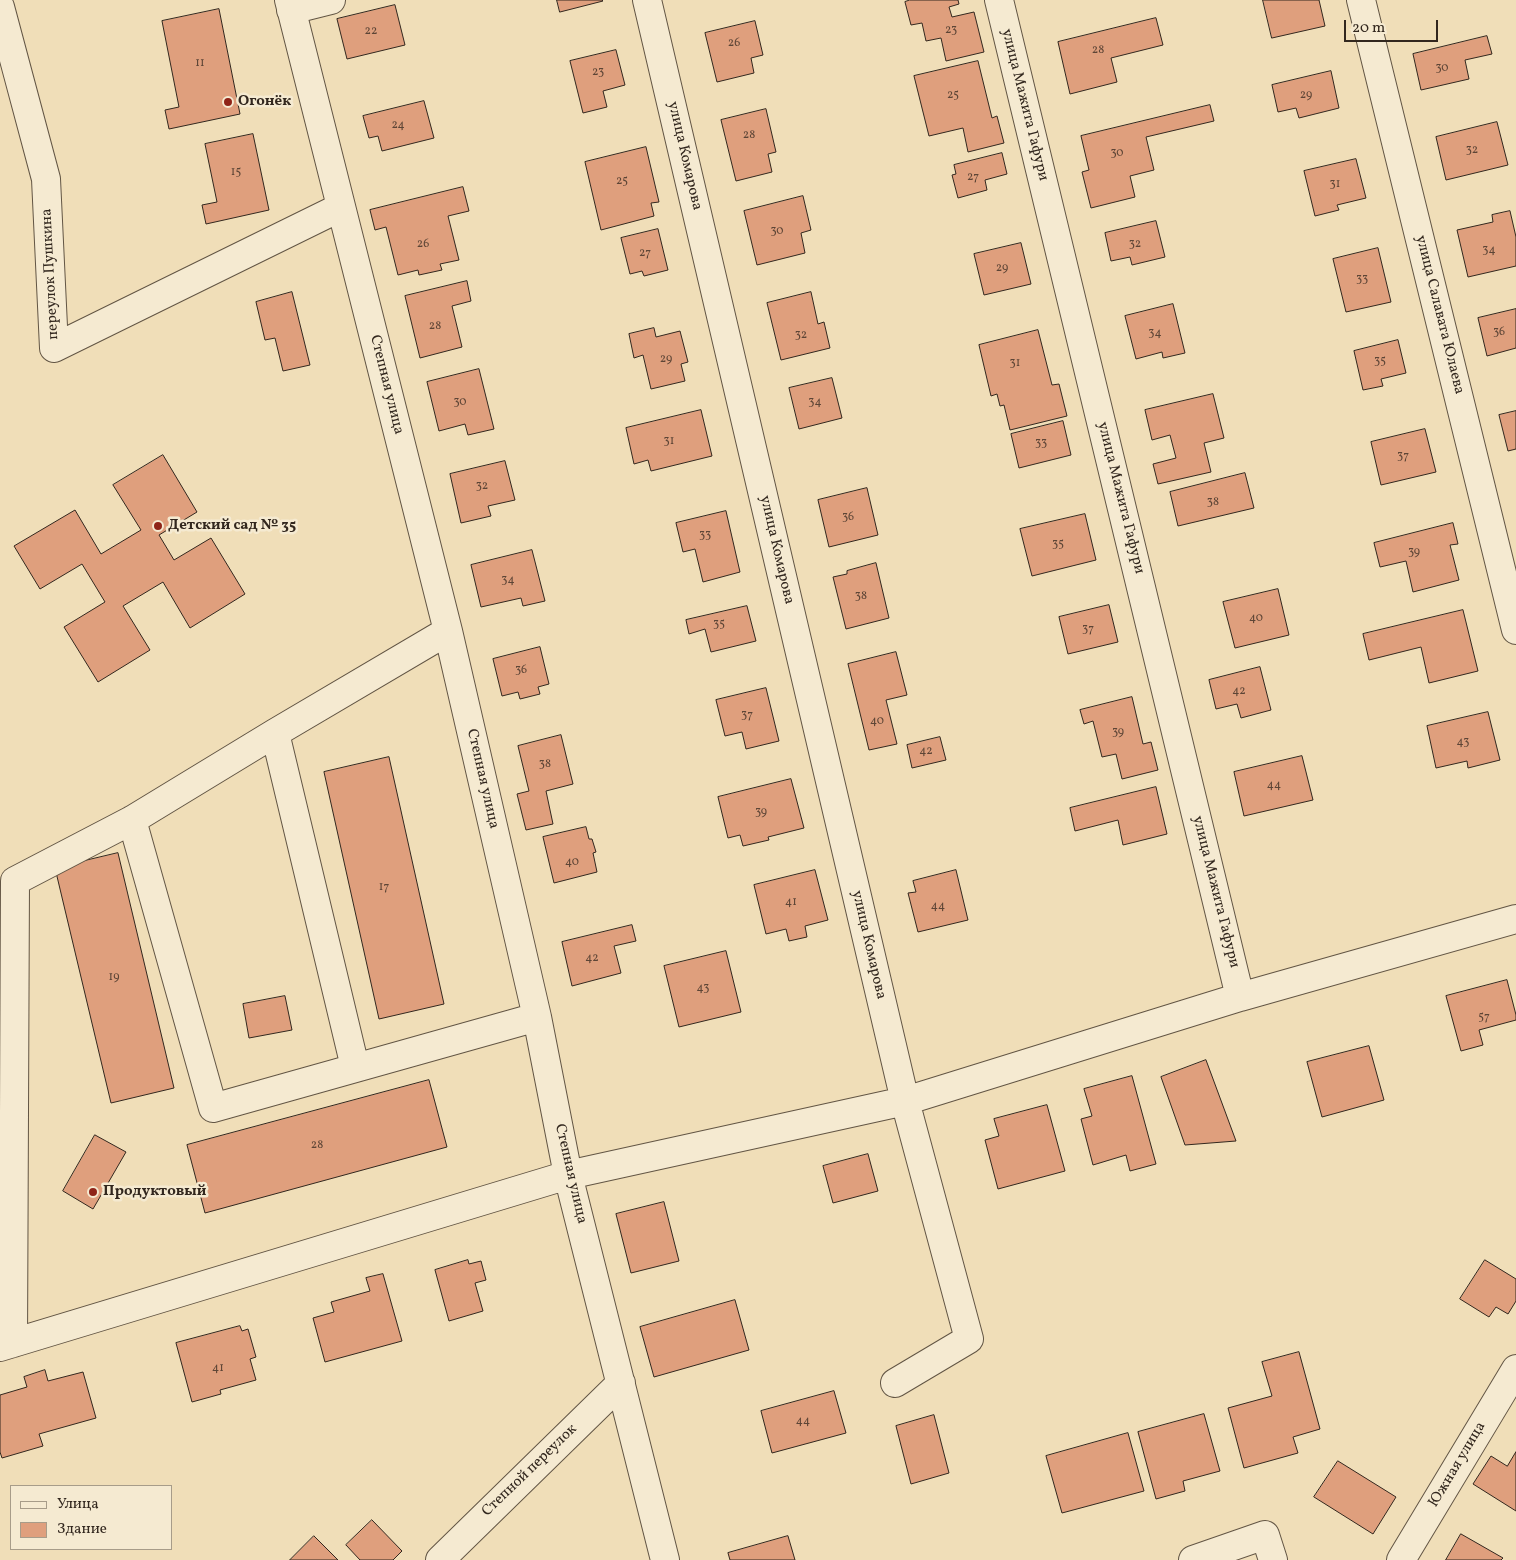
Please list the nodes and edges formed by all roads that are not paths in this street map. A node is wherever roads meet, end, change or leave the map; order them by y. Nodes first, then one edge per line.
1 (331, 0) edge
2 (647, 0) edge
3 (999, 0) edge
4 (1361, 0) edge
5 (290, 5) edge
6 (0, 7) edge
7 (341, 207) junction
8 (1516, 630) edge
9 (448, 631) junction
10 (275, 733) junction
11 (132, 820) junction
12 (1516, 919) edge
13 (1240, 997) junction
14 (537, 1017) junction
15 (355, 1068) junction
16 (905, 1101) junction
17 (568, 1175) junction
18 (7, 1345) edge
19 (1516, 1370) edge
20 (621, 1383) junction
21 (895, 1384) dead end
22 (440, 1560) edge
23 (665, 1560) edge
24 (1193, 1560) edge
25 (1273, 1560) edge
26 (1401, 1560) edge

1 - 5 street
2 - 16 street, улица Комарова
3 - 13 street, улица Мажита Гафури
4 - 8 street, улица Салавата Юлаева
5 - 7 street, Степная улица
6 - 7 street, переулок Пушкина
7 - 9 street, Степная улица
9 - 10 street
9 - 14 street, Степная улица
10 - 11 street
10 - 15 street
11 - 15 street
11 - 18 street
12 - 13 street
13 - 16 street
14 - 15 street
14 - 17 street, Степная улица
16 - 17 street
16 - 21 street, улица Комарова
17 - 18 street
17 - 20 street, Степная улица
19 - 26 street, Южная улица
20 - 22 street, Степной переулок
20 - 23 street, Степная улица
24 - 25 street

